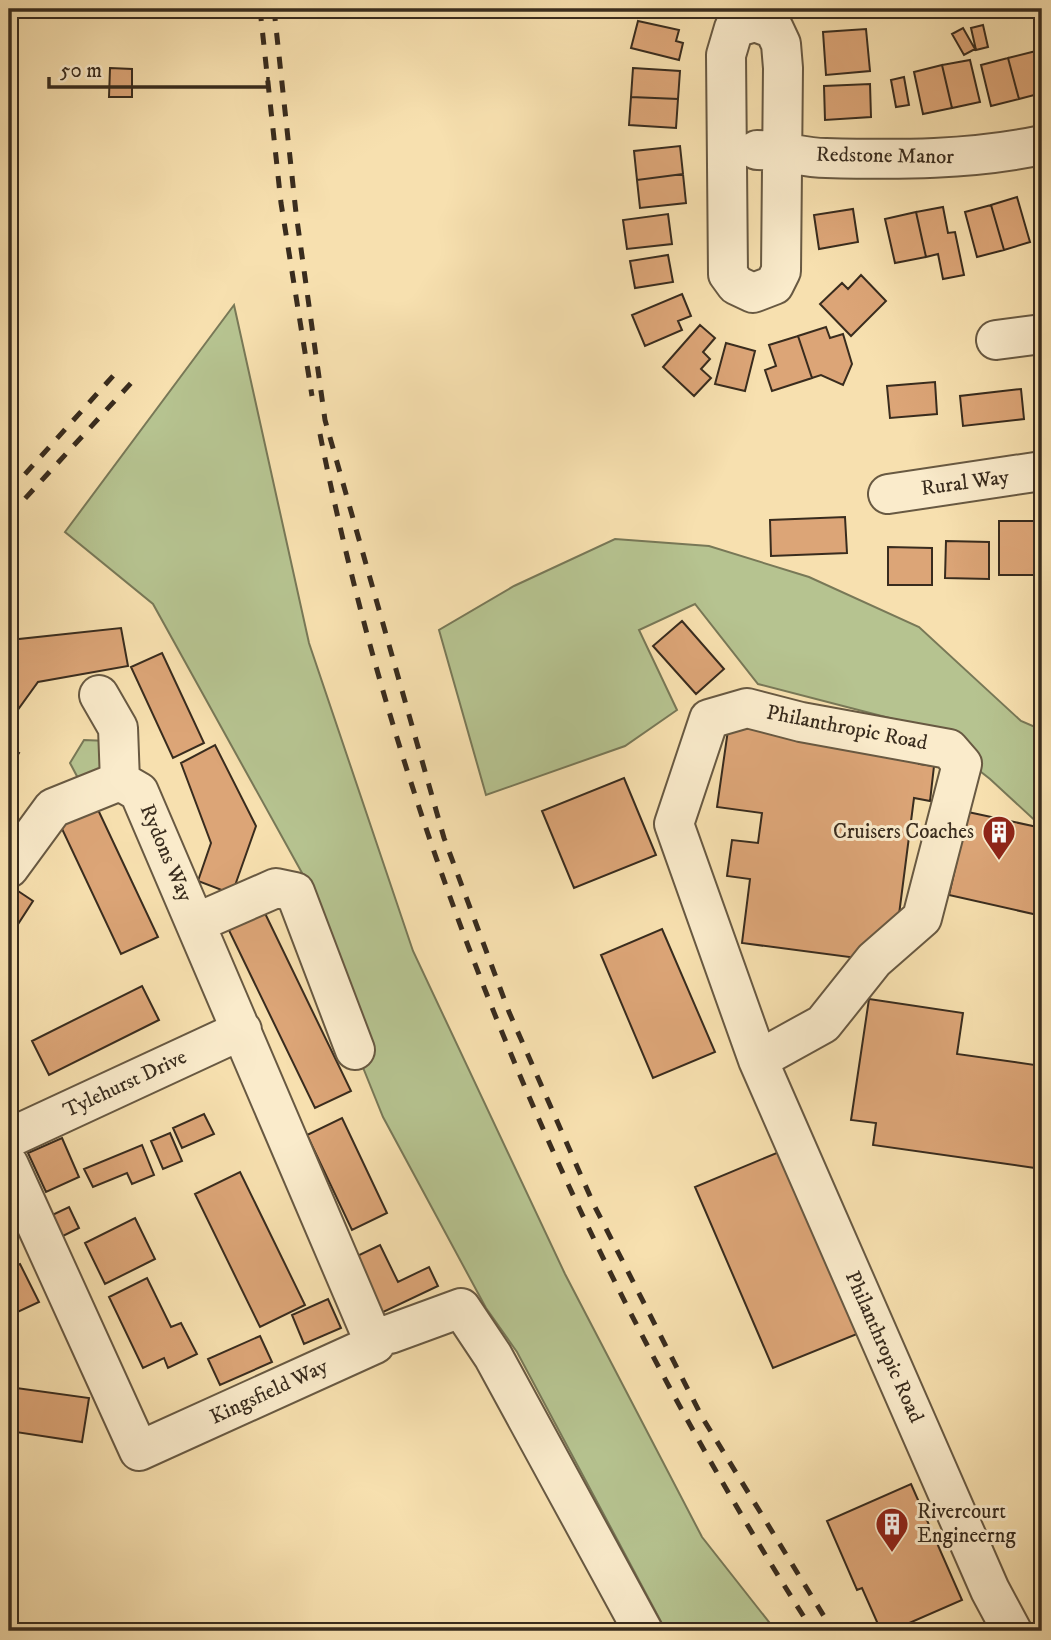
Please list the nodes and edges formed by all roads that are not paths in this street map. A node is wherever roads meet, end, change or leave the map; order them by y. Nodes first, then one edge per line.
1 (1042, 145) edge
2 (780, 150) junction
3 (727, 151) junction
4 (1042, 334) edge
5 (996, 340) dead end
6 (1042, 471) edge
7 (888, 494) dead end
8 (99, 695) dead end
9 (120, 782) junction
10 (15, 847) edge
11 (196, 923) junction
12 (242, 1030) junction
13 (355, 1050) dead end
14 (758, 1060) junction
15 (9, 1138) edge
16 (9, 1165) edge
17 (390, 1334) dead end
18 (643, 1631) edge
19 (1012, 1631) edge

1 - 2 street, Redstone Manor
2 - 3 street, Redstone Manor
2 - 3 street
2 - 3 street
4 - 5 street
6 - 7 street, Rural Way
8 - 9 street
9 - 10 street
9 - 11 street, Rydons Way
11 - 12 street, Rydons Way
11 - 13 street
12 - 15 street, Tylehurst Drive
12 - 16 street, Kingsfield Way
14 - 14 street, Philanthropic Road
14 - 19 street, Philanthropic Road
17 - 18 street

